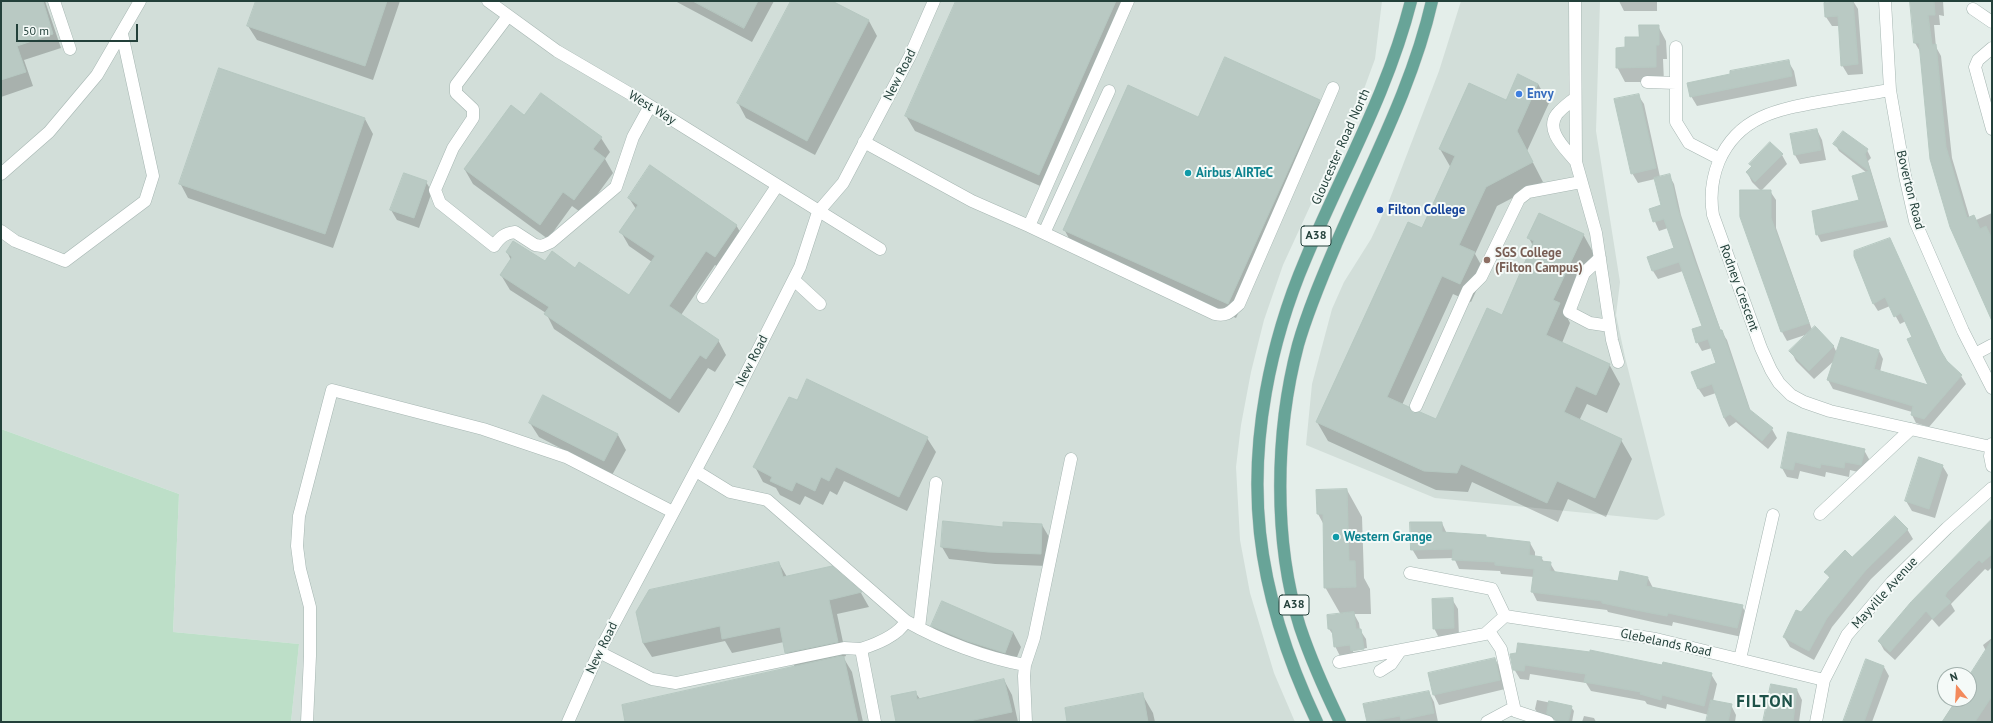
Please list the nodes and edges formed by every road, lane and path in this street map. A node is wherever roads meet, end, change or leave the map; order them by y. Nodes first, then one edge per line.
1 (54, 1) edge
2 (140, 1) edge
3 (488, 1) edge
4 (934, 1) edge
5 (1128, 1) edge
6 (1411, 1) edge
7 (1432, 1) edge
8 (1575, 1) edge
9 (1885, 1) edge
10 (1973, 9) dead end
11 (508, 16) junction
12 (1992, 22) edge
13 (122, 34) junction
14 (1676, 47) dead end
15 (1992, 48) edge
16 (70, 49) dead end
17 (1647, 82) dead end
18 (1676, 83) junction
19 (1333, 88) dead end
20 (1890, 90) junction
21 (1109, 91) dead end
22 (1575, 98) junction
23 (650, 106) junction
24 (1992, 130) edge
25 (864, 142) junction
26 (1720, 159) junction
27 (1576, 162) junction
28 (1, 174) edge
29 (1581, 182) junction
30 (777, 186) junction
31 (818, 212) junction
32 (1029, 226) junction
33 (1, 231) edge
34 (1044, 233) junction
35 (880, 249) dead end
36 (1600, 258) junction
37 (794, 280) junction
38 (703, 297) dead end
39 (820, 304) dead end
40 (1610, 326) junction
41 (1992, 345) edge
42 (1975, 354) junction
43 (1618, 362) dead end
44 (1992, 388) edge
45 (1416, 406) dead end
46 (1911, 429) junction
47 (1992, 445) edge
48 (1071, 460) dead end
49 (1992, 466) edge
50 (696, 471) junction
51 (936, 483) dead end
52 (1992, 488) edge
53 (673, 512) junction
54 (1773, 514) dead end
55 (1820, 514) dead end
56 (1410, 574) dead end
57 (1505, 616) junction
58 (906, 621) junction
59 (919, 628) junction
60 (1489, 631) junction
61 (860, 649) junction
62 (1400, 651) junction
63 (599, 652) junction
64 (1740, 659) junction
65 (1339, 662) dead end
66 (1025, 665) junction
67 (1380, 671) dead end
68 (1824, 680) junction
69 (1513, 708) junction
70 (307, 722) edge
71 (568, 722) edge
72 (876, 722) edge
73 (1026, 722) edge
74 (1317, 722) edge
75 (1340, 722) edge
76 (1487, 722) edge
77 (1548, 722) edge
78 (1816, 722) edge

1 - 16 street
2 - 13 street
3 - 11 street, West Way
4 - 25 street, New Road
5 - 32 street
6 - 74 main road, Gloucester Road North / A38
7 - 75 main road, A38
8 - 22 street
9 - 20 street, Boverton Road
10 - 12 street
11 - 23 street, West Way
11 - 23 street
13 - 28 street
13 - 33 street
14 - 18 street
15 - 24 street
17 - 18 street
18 - 26 street
19 - 34 street
20 - 26 street, Rodney Crescent
20 - 42 street, Boverton Road
21 - 34 street
22 - 27 street
22 - 27 street
23 - 30 street, West Way
25 - 31 street, New Road
25 - 32 street
26 - 46 street, Rodney Crescent
27 - 29 street
29 - 36 street
29 - 45 street
30 - 31 street, West Way
30 - 38 street
31 - 35 street, West Way
31 - 37 street, New Road
32 - 34 street
36 - 40 street
36 - 40 street
37 - 39 street
37 - 50 street, New Road
40 - 43 street
41 - 42 street
42 - 44 street, Boverton Road
46 - 47 street, Rodney Crescent
46 - 55 street
47 - 49 street
48 - 66 street
50 - 53 street, New Road
50 - 58 street
51 - 59 street
52 - 68 street, Mayville Avenue
53 - 63 street, New Road
53 - 70 street
54 - 64 street
56 - 57 street
57 - 60 street
57 - 64 street, Glebelands Road
58 - 59 street
58 - 61 street
59 - 66 street
60 - 62 street
60 - 69 street
61 - 63 street
61 - 72 street
62 - 65 street
62 - 67 street
63 - 71 street, New Road
64 - 68 street, Glebelands Road
66 - 73 street
68 - 78 street, Mayville Avenue
69 - 76 street
69 - 77 street

